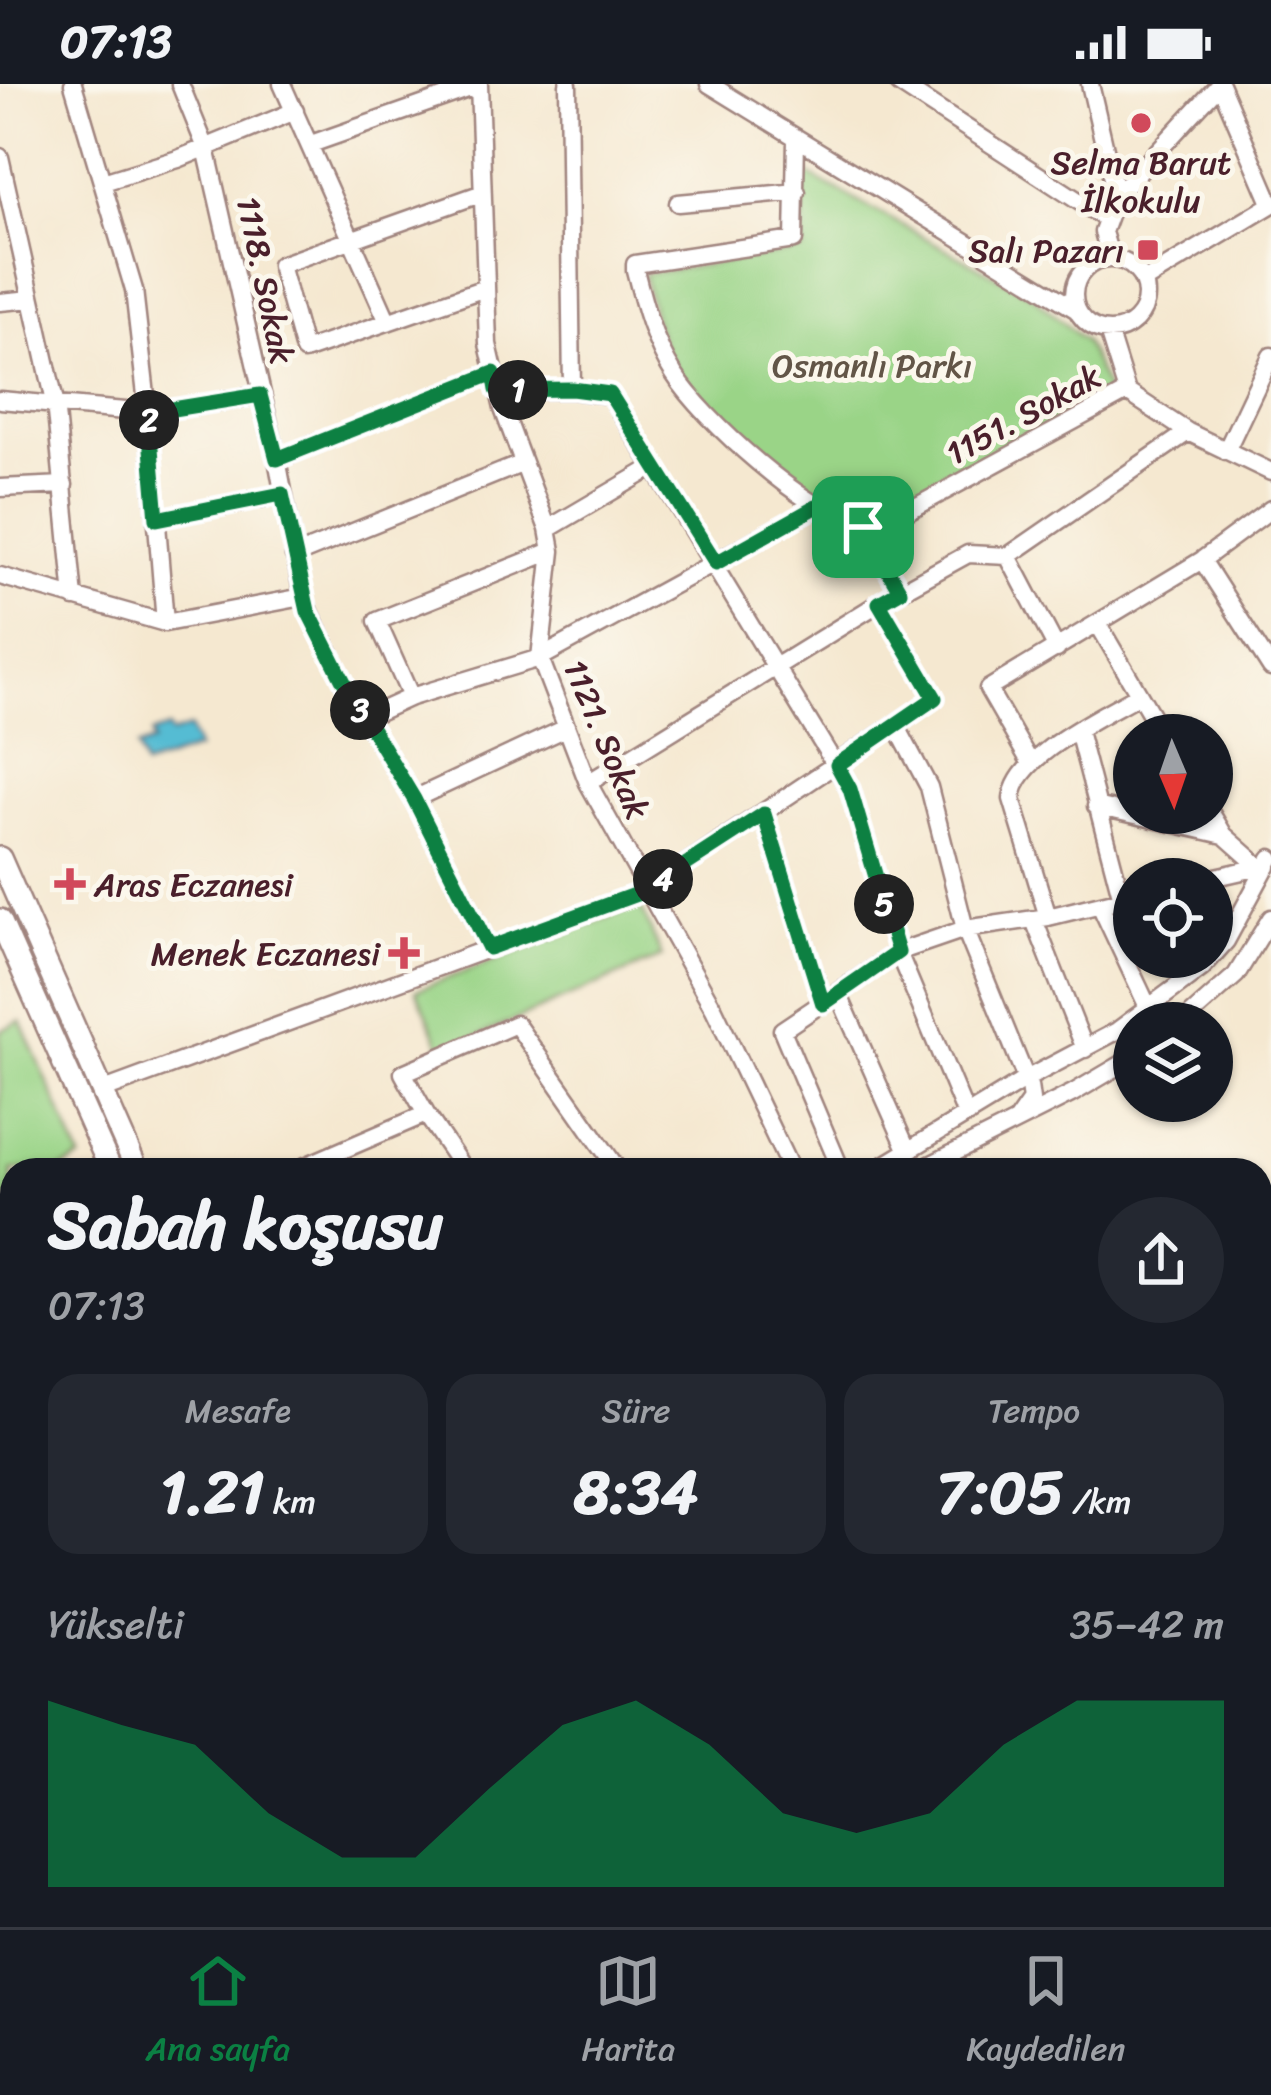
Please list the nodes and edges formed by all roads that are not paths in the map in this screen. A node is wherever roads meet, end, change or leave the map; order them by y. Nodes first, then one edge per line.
1 (73, 84) edge
2 (180, 84) edge
3 (282, 84) edge
4 (568, 84) edge
5 (899, 84) edge
6 (1090, 84) edge
7 (1220, 84) edge
8 (479, 85) edge
9 (717, 86) edge
10 (295, 111) junction
11 (796, 140) junction
12 (311, 144) junction
13 (206, 148) junction
14 (0, 157) edge
15 (103, 182) junction
16 (796, 192) junction
17 (480, 194) junction
18 (1116, 196) junction
19 (678, 203) dead end
20 (1271, 204) edge
21 (8, 219) edge
22 (1106, 219) junction
23 (351, 240) junction
24 (1111, 259) junction
25 (1144, 281) junction
26 (485, 288) junction
27 (32, 299) junction
28 (0, 302) edge
29 (1077, 310) junction
30 (388, 322) junction
31 (1108, 331) junction
32 (1271, 356) edge
33 (495, 382) junction
34 (572, 389) junction
35 (1127, 392) junction
36 (260, 395) junction
37 (0, 400) edge
38 (55, 402) junction
39 (148, 413) junction
40 (1188, 433) junction
41 (1226, 451) junction
42 (277, 459) junction
43 (521, 464) junction
44 (655, 466) junction
45 (1271, 472) edge
46 (64, 485) junction
47 (0, 488) edge
48 (282, 494) junction
49 (816, 507) junction
50 (1271, 509) edge
51 (157, 519) junction
52 (863, 527) junction
53 (548, 530) junction
54 (552, 551) junction
55 (294, 556) junction
56 (1008, 556) junction
57 (1202, 560) junction
58 (716, 563) junction
59 (0, 576) edge
60 (900, 591) junction
61 (302, 597) junction
62 (74, 598) junction
63 (879, 603) junction
64 (165, 623) junction
65 (1098, 624) junction
66 (1057, 649) junction
67 (540, 658) junction
68 (776, 666) junction
69 (1271, 668) edge
70 (1138, 695) junction
71 (411, 697) junction
72 (1150, 714) edge
73 (365, 718) junction
74 (897, 727) junction
75 (566, 728) junction
76 (1078, 731) junction
77 (1030, 762) junction
78 (837, 765) junction
79 (588, 783) junction
80 (414, 799) junction
81 (1096, 806) junction
82 (764, 814) junction
83 (1224, 835) joint
84 (0, 858) edge
85 (1114, 858) edge
86 (1266, 864) edge
87 (1233, 872) edge
88 (645, 891) junction
89 (1113, 901) edge
90 (1100, 905) junction
91 (1271, 918) edge
92 (1041, 919) junction
93 (0, 920) edge
94 (965, 929) junction
95 (489, 948) junction
96 (898, 952) junction
97 (830, 998) junction
98 (1146, 1002) edge
99 (1155, 1002) edge
100 (1206, 1002) edge
101 (1113, 1033) edge
102 (1084, 1049) junction
103 (1113, 1069) edge
104 (1026, 1079) junction
105 (101, 1091) junction
106 (426, 1114) junction
107 (966, 1115) junction
108 (1017, 1120) junction
109 (907, 1149) junction
110 (100, 1158) edge
111 (132, 1158) edge
112 (324, 1158) edge
113 (456, 1158) edge
114 (610, 1158) edge
115 (785, 1158) edge
116 (836, 1158) edge
117 (894, 1158) edge
118 (943, 1158) edge

1 - 15 street
2 - 13 street, 1118. Sokak
3 - 10 street
4 - 34 street
5 - 22 street
6 - 18 street
7 - 18 street
7 - 20 street
8 - 12 street
8 - 17 street, 1121. Sokak
9 - 11 street
10 - 12 street
10 - 13 street
11 - 16 street
11 - 29 street
12 - 23 street
13 - 15 street
13 - 36 street, 1118. Sokak
14 - 21 street
15 - 39 street
16 - 19 street
16 - 49 street
17 - 23 street
17 - 26 street, 1121. Sokak
18 - 22 street
20 - 25 street
21 - 27 street
22 - 24 street
23 - 30 street
23 - 30 street
24 - 25 street
24 - 29 street
25 - 31 street
26 - 30 street
26 - 33 street, 1121. Sokak
27 - 28 street
27 - 38 street
29 - 31 street
31 - 35 street
32 - 41 street
33 - 34 street
33 - 42 street
33 - 43 street, 1121. Sokak
34 - 44 street
35 - 40 street
35 - 52 street, 1151. Sokak
36 - 39 street
36 - 42 street, 1118. Sokak
37 - 38 street
38 - 39 street
38 - 46 street
39 - 51 street
40 - 41 street
40 - 56 street
41 - 45 street
42 - 48 street, 1118. Sokak
43 - 53 street, 1121. Sokak
43 - 55 street
44 - 53 street
44 - 58 street
46 - 47 street
46 - 62 street
48 - 51 street
48 - 55 street, 1118. Sokak
49 - 52 street
49 - 58 street
50 - 57 street
51 - 64 street
52 - 60 street
53 - 54 street, 1121. Sokak
54 - 67 street, 1121. Sokak
54 - 71 street
55 - 61 street, 1118. Sokak
56 - 60 street
56 - 66 street
57 - 65 street
57 - 69 street
58 - 67 street
58 - 68 street
59 - 62 street
60 - 63 street
61 - 64 street
61 - 73 street, 1118. Sokak
62 - 64 street
63 - 68 street
63 - 74 street
65 - 66 street
65 - 70 street
66 - 77 street
67 - 71 street
67 - 75 street, 1121. Sokak
68 - 78 street
68 - 79 street
70 - 72 street
70 - 76 street
71 - 73 street
73 - 80 street, 1118. Sokak
74 - 78 street
74 - 94 street
75 - 79 street, 1121. Sokak
75 - 80 street
76 - 77 street
76 - 81 street
77 - 92 street
78 - 82 street
78 - 96 street
79 - 88 street, 1121. Sokak
80 - 95 street, 1118. Sokak
81 - 83 street
81 - 85 street
82 - 88 street
82 - 97 street
83 - 86 street
84 - 105 main road
86 - 87 street
86 - 99 street
88 - 95 street
88 - 115 street, 1121. Sokak
89 - 90 street
90 - 92 street
90 - 98 street
91 - 100 street
92 - 94 street
92 - 102 street
93 - 110 main road
94 - 96 street
94 - 104 street
95 - 105 street
96 - 97 street
96 - 107 street
97 - 109 street
97 - 116 street
101 - 102 street
102 - 104 street
103 - 108 street
104 - 107 street
104 - 108 street
105 - 111 main road
106 - 112 street
106 - 113 street
106 - 114 street
107 - 109 street
108 - 118 street
109 - 117 street

